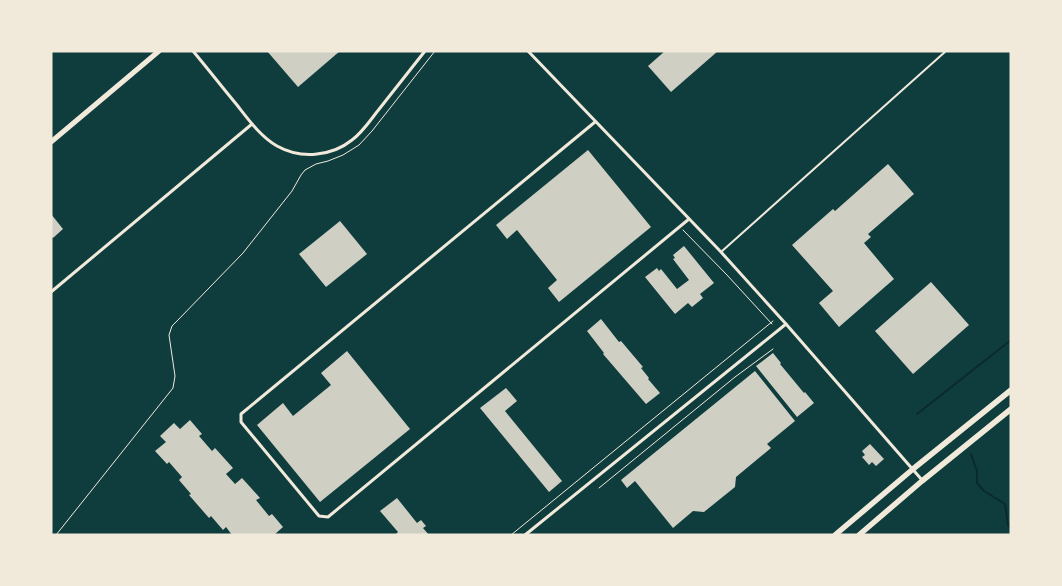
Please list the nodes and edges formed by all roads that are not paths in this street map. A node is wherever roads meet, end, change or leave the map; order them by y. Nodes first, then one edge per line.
1 (158, 51) edge
2 (193, 51) edge
3 (425, 51) edge
4 (528, 51) edge
5 (946, 51) edge
6 (595, 122) junction
7 (252, 124) junction
8 (51, 142) edge
9 (689, 219) junction
10 (721, 252) junction
11 (51, 292) edge
12 (786, 324) junction
13 (1011, 390) edge
14 (1011, 409) edge
15 (913, 469) junction
16 (922, 481) junction
17 (525, 535) edge
18 (836, 535) edge
19 (859, 535) edge

1 - 8 main road
2 - 7 street
3 - 7 street
4 - 6 street
5 - 10 lane
6 - 9 street
6 - 9 street
7 - 11 street
9 - 10 street
10 - 12 street
12 - 15 street
12 - 17 street
13 - 15 highway
14 - 16 highway
15 - 16 street
15 - 18 highway
16 - 19 highway

